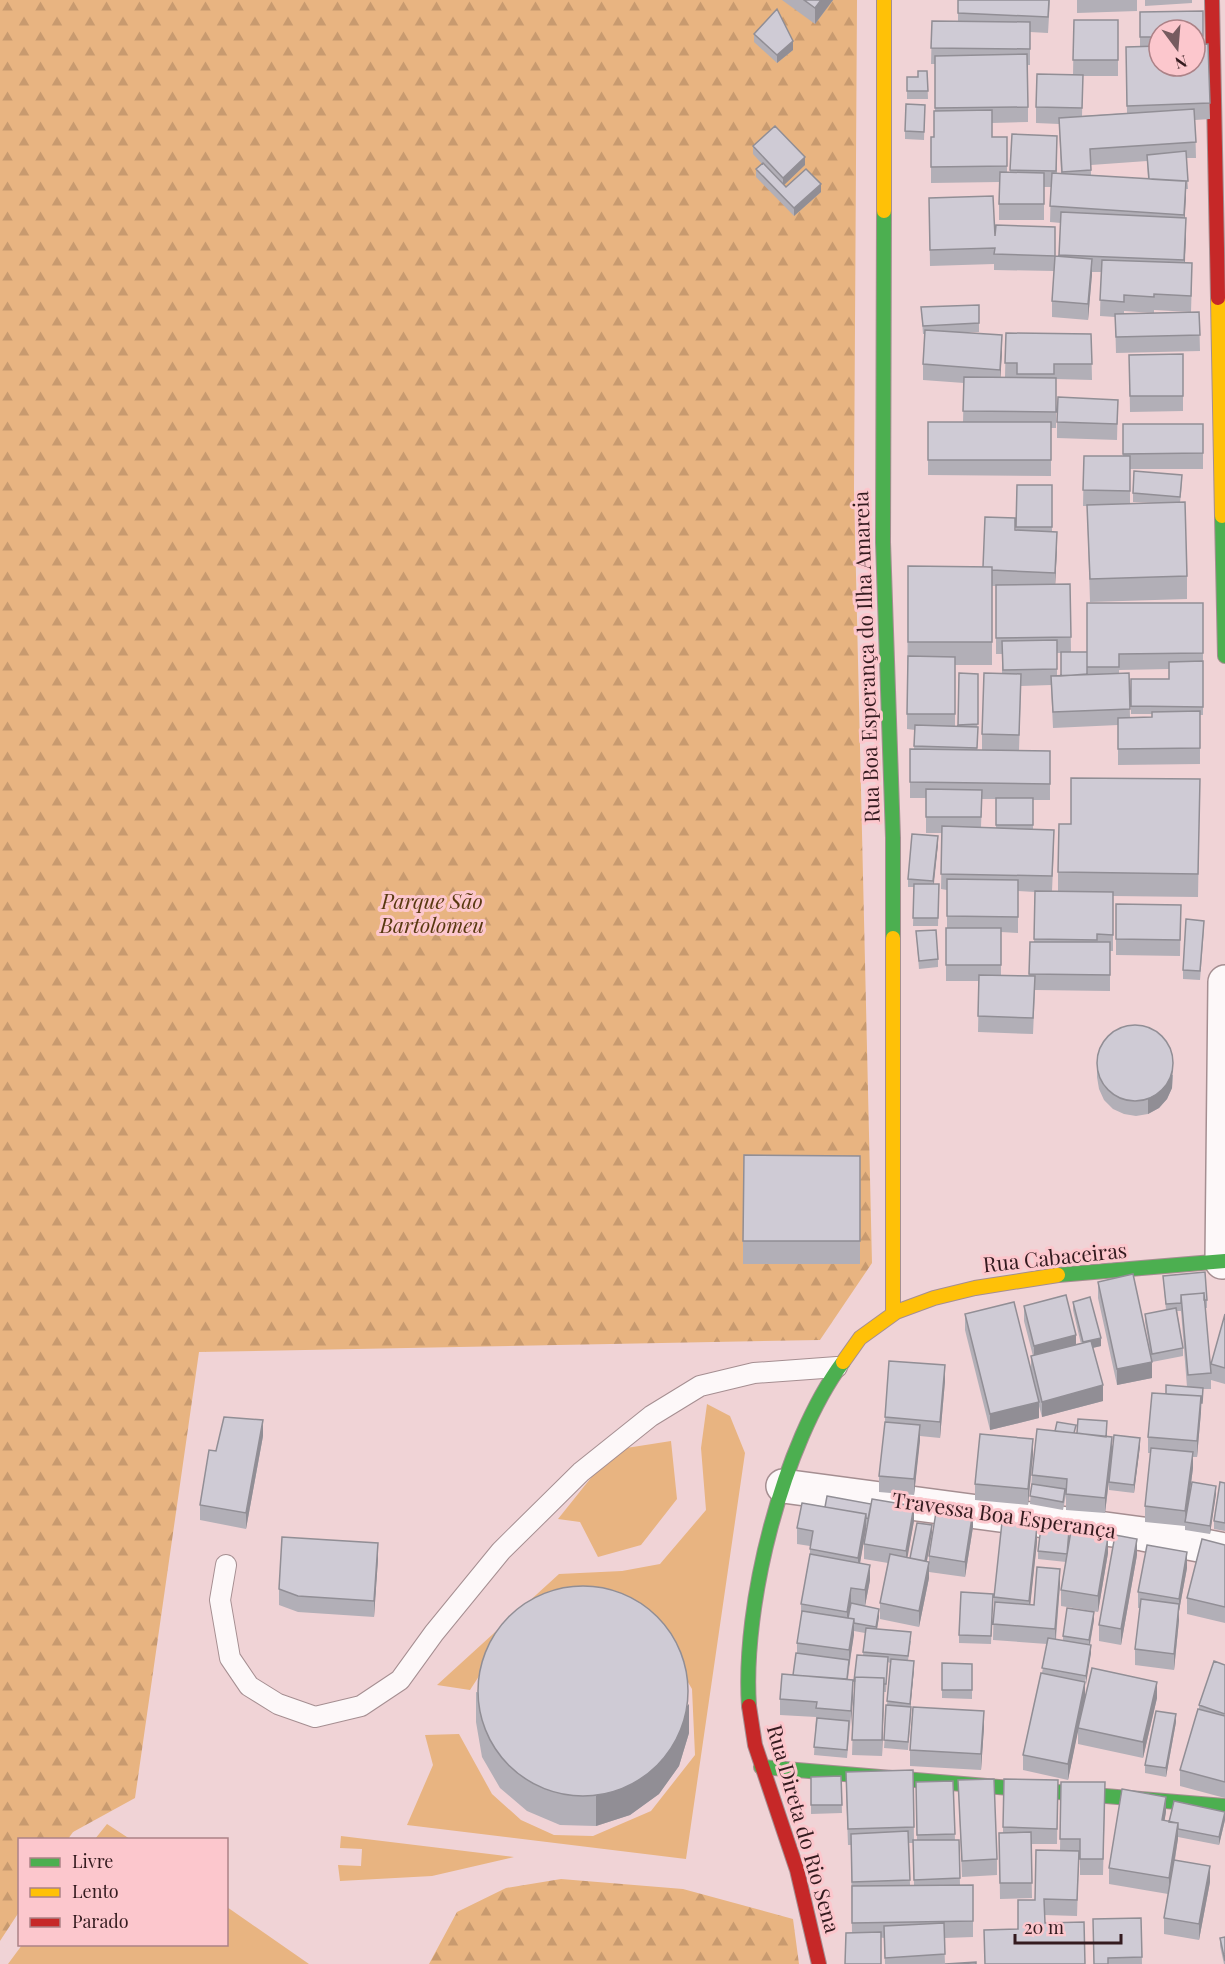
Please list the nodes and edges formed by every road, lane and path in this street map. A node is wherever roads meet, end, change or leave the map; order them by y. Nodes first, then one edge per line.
1 (884, 0) edge
2 (1212, 0) edge
3 (1225, 656) edge
4 (1225, 982) edge
5 (1223, 1262) edge
6 (893, 1313) junction
7 (837, 1367) junction
8 (783, 1486) junction
9 (1225, 1550) edge
10 (226, 1565) dead end
11 (761, 1767) junction
12 (1225, 1806) edge
13 (819, 1964) edge

1 - 6 street, Rua Boa Esperança do Ilha Amareia
2 - 3 street
4 - 5 street
5 - 6 street, Rua Cabaceiras
6 - 7 street, Rua Direta do Rio Sena
7 - 8 street, Rua Direta do Rio Sena
7 - 10 lane
8 - 9 street, Travessa Boa Esperança
8 - 11 street, Rua Direta do Rio Sena
11 - 12 street
11 - 13 street, Rua Direta do Rio Sena

